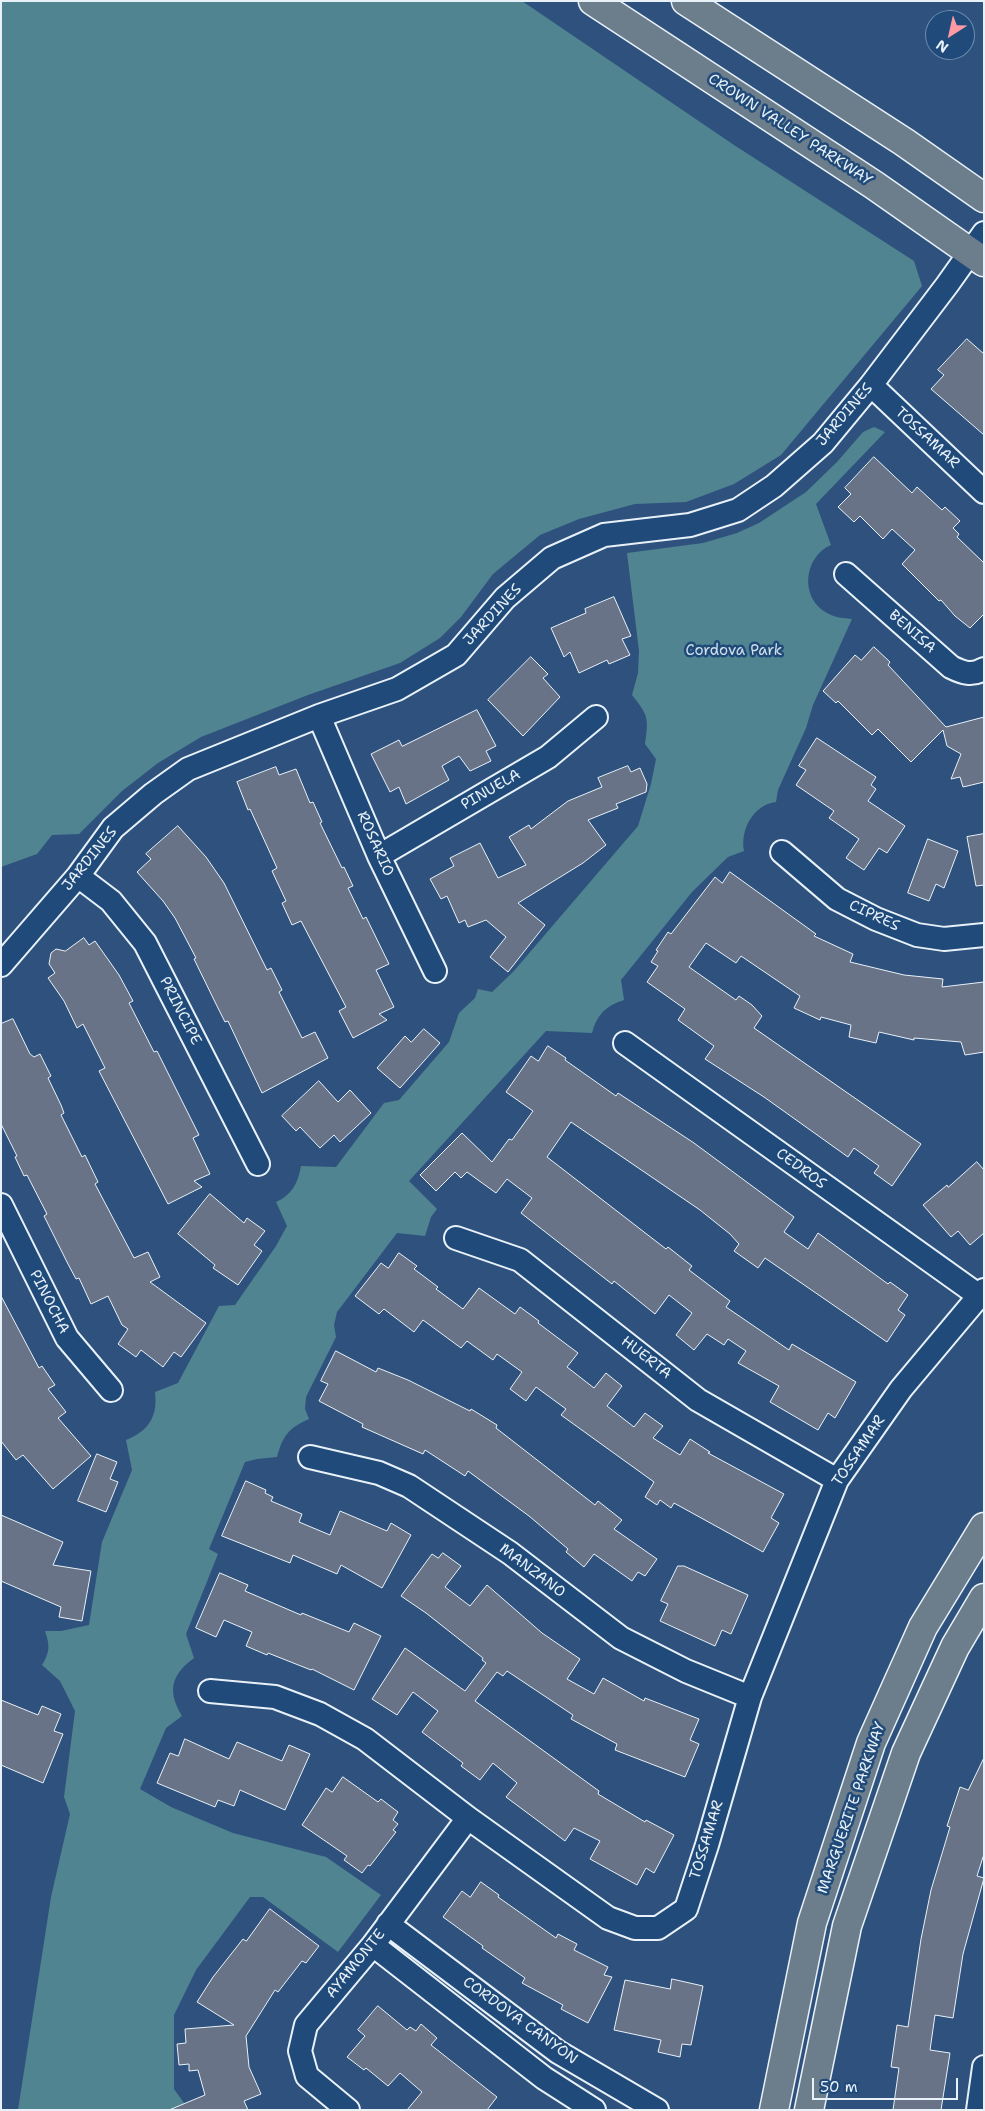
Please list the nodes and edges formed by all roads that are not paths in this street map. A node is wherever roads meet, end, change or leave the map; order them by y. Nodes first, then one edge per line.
1 (594, 1) edge
2 (686, 1) edge
3 (984, 198) edge
4 (979, 249) edge
5 (871, 385) junction
6 (984, 492) edge
7 (846, 574) dead end
8 (984, 669) edge
9 (319, 716) junction
10 (596, 717) dead end
11 (782, 852) dead end
12 (380, 856) junction
13 (78, 876) junction
14 (984, 935) edge
15 (1, 965) edge
16 (435, 971) dead end
17 (625, 1043) dead end
18 (258, 1164) dead end
19 (1, 1206) edge
20 (456, 1238) dead end
21 (981, 1293) edge
22 (111, 1390) dead end
23 (310, 1457) dead end
24 (837, 1480) junction
25 (984, 1527) edge
26 (984, 1598) edge
27 (210, 1691) dead end
28 (750, 1697) junction
29 (468, 1818) junction
30 (388, 1924) junction
31 (373, 1945) junction
32 (984, 2067) edge
33 (348, 2110) edge
34 (594, 2110) edge
35 (657, 2110) edge
36 (774, 2110) edge
37 (809, 2110) edge
38 (978, 2110) edge

1 - 4 main road, CROWN VALLEY PARKWAY
2 - 3 main road
4 - 5 street, JARDINES
5 - 6 street, TOSSAMAR
5 - 9 street, JARDINES
7 - 8 street, BENISA
9 - 12 street, ROSARIO
9 - 13 street, JARDINES
10 - 12 street, PINUELA
11 - 14 street, CIPRES
12 - 16 street, ROSARIO
13 - 15 street, JARDINES
13 - 18 street, PRINCIPE
17 - 21 street, CEDROS
19 - 22 street, PINOCHA
20 - 24 street, HUERTA
21 - 24 street, TOSSAMAR
23 - 28 street, MANZANO
24 - 28 street, TOSSAMAR
25 - 36 main road, MARGUERITE PARKWAY
26 - 37 main road
27 - 29 street, TOSSAMAR
28 - 29 street, TOSSAMAR
29 - 30 street, AYAMONTE
30 - 31 street, AYAMONTE
30 - 35 street, CORDOVA CANYON
31 - 33 street, AYAMONTE
31 - 34 street, CORDOVA CANYON
32 - 38 street

